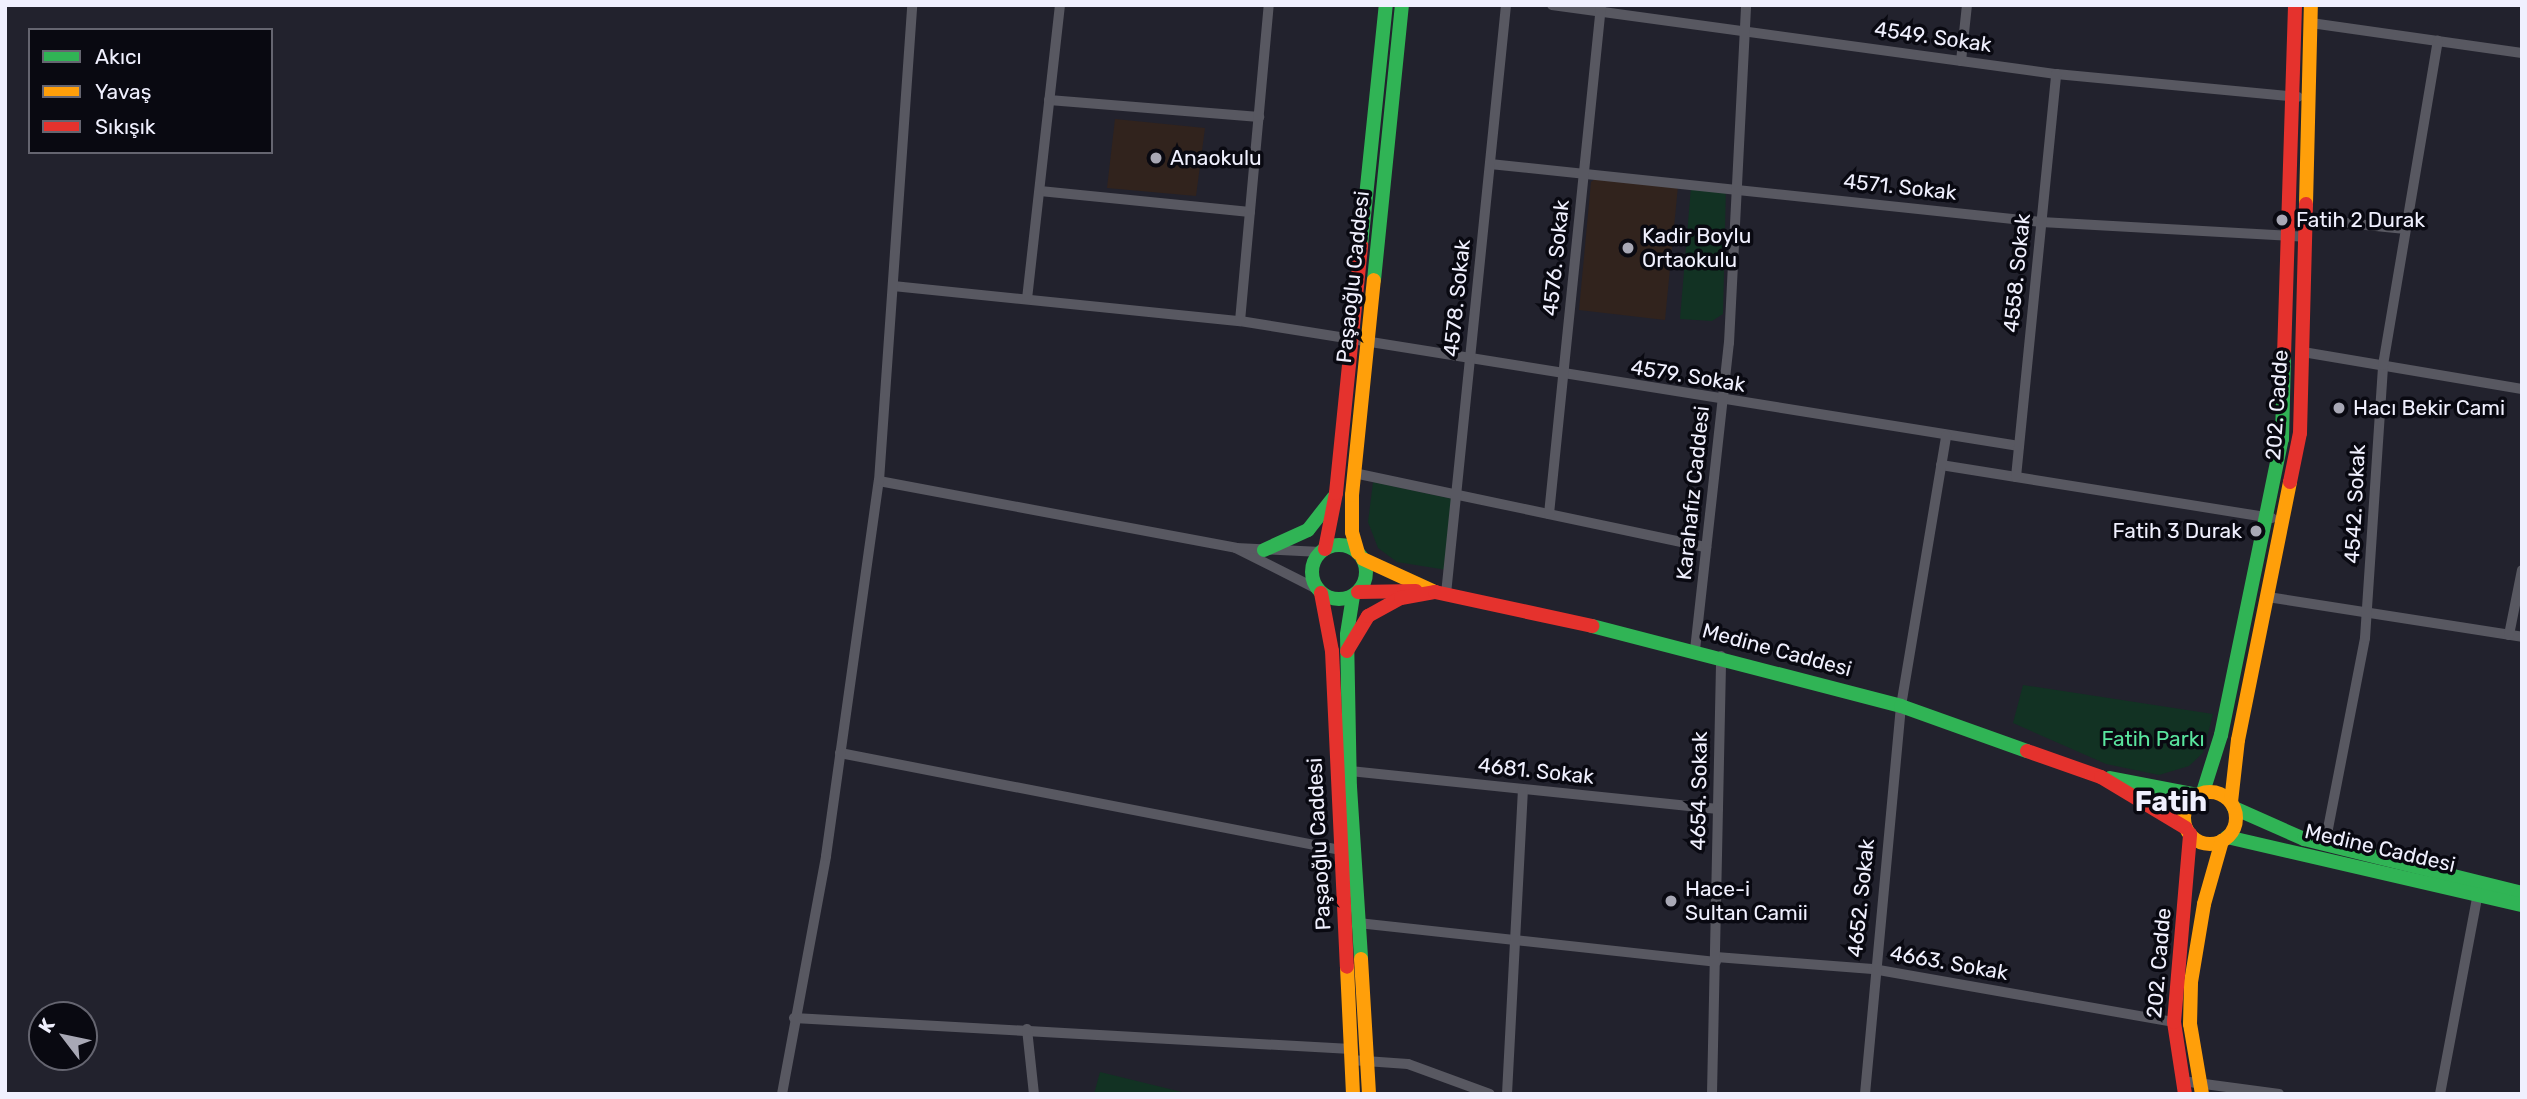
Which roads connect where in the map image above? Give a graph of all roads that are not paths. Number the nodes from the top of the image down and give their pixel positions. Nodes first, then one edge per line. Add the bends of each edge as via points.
1 (912, 5) edge
2 (1060, 5) edge
3 (1269, 5) edge
4 (1386, 5) edge
5 (1402, 5) edge
6 (1506, 5) edge
7 (1552, 5) edge
8 (1746, 5) edge
9 (1966, 5) edge
10 (2295, 5) edge
11 (2311, 5) edge
12 (1600, 8) edge
13 (2311, 23) junction
14 (1744, 30) junction
15 (2438, 41) junction
16 (2522, 53) edge
17 (1961, 61) junction
18 (2056, 74) junction
19 (2292, 97) junction
20 (2309, 97) junction
21 (1049, 100) junction
22 (1259, 117) junction
23 (1490, 164) junction
24 (1584, 174) junction
25 (1737, 188) junction
26 (1040, 191) junction
27 (1250, 212) junction
28 (2306, 219) junction
29 (2041, 222) junction
30 (2406, 229) junction
31 (2288, 237) junction
32 (2306, 237) junction
33 (893, 286) junction
34 (1027, 299) junction
35 (1240, 321) junction
36 (1351, 342) junction
37 (1367, 344) junction
38 (2303, 352) junction
39 (1470, 361) junction
40 (2383, 365) junction
41 (1563, 376) junction
42 (2522, 389) edge
43 (1723, 401) junction
44 (1946, 436) junction
45 (2019, 446) junction
46 (1941, 465) junction
47 (1354, 473) junction
48 (2016, 477) junction
49 (879, 481) junction
50 (1336, 493) junction
51 (1456, 495) junction
52 (1549, 514) junction
53 (2267, 517) junction
54 (2284, 520) junction
55 (1706, 547) junction
56 (1236, 548) junction
57 (1264, 550) junction
58 (1323, 550) junction
59 (1361, 556) junction
60 (2522, 570) edge
61 (1319, 591) junction
62 (1440, 593) junction
63 (1355, 594) junction
64 (2268, 597) junction
65 (2368, 613) junction
66 (2508, 635) junction
67 (2522, 637) edge
68 (1695, 650) junction
69 (1347, 651) junction
70 (1721, 656) junction
71 (1901, 706) junction
72 (840, 753) junction
73 (1350, 771) junction
74 (2101, 777) junction
75 (1523, 789) junction
76 (2200, 793) junction
77 (2232, 805) junction
78 (1718, 808) junction
79 (2188, 831) junction
80 (2224, 839) junction
81 (2325, 844) junction
82 (1340, 850) junction
83 (2478, 893) junction
84 (2522, 893) edge
85 (2522, 905) edge
86 (1359, 923) junction
87 (1513, 940) junction
88 (1716, 960) junction
89 (1873, 970) junction
90 (794, 1018) junction
91 (2174, 1021) junction
92 (1027, 1029) junction
93 (1351, 1054) junction
94 (1367, 1059) junction
95 (2184, 1087) edge
96 (2201, 1088) edge
97 (782, 1094) edge
98 (1034, 1094) edge
99 (1353, 1094) edge
100 (1369, 1094) edge
101 (1490, 1094) edge
102 (1507, 1094) edge
103 (1712, 1094) edge
104 (1865, 1094) edge
105 (2279, 1094) edge
106 (2440, 1094) edge

1 - 33 street
2 - 21 street
3 - 22 street
4 - 36 street, Paşaoğlu Caddesi
5 - 37 street, Paşaoğlu Caddesi
6 - 23 street, 4578. Sokak
7 - 12 street, 4549. Sokak
8 - 14 street, Karahafız Caddesi
9 - 17 street
10 - 19 street, 202. Cadde
11 - 13 street, 202. Cadde
12 - 14 street, 4549. Sokak
12 - 24 street, 4576. Sokak
13 - 15 street
13 - 20 street, 202. Cadde
14 - 17 street, 4549. Sokak
14 - 25 street, Karahafız Caddesi
15 - 16 street
15 - 30 street, 4542. Sokak
17 - 18 street, 4549. Sokak
18 - 19 street, 4549. Sokak
18 - 29 street, 4558. Sokak
19 - 20 street, 4549. Sokak
19 - 31 street, 202. Cadde
20 - 28 street, 202. Cadde
21 - 22 street
21 - 26 street
22 - 27 street
23 - 24 street, 4571. Sokak
23 - 39 street, 4578. Sokak
24 - 25 street, 4571. Sokak
24 - 41 street, 4576. Sokak
25 - 29 street, 4571. Sokak
25 - 43 street, Karahafız Caddesi
26 - 27 street
26 - 34 street
27 - 35 street
28 - 30 street
28 - 32 street, 202. Cadde
29 - 31 street, 4571. Sokak
29 - 45 street, 4558. Sokak
30 - 40 street, 4542. Sokak
31 - 32 street, 4571. Sokak
31 - 53 street, 202. Cadde via 2283,425
32 - 38 street, 202. Cadde
33 - 34 street, 4579. Sokak
33 - 49 street
34 - 35 street, 4579. Sokak
35 - 36 street, 4579. Sokak
36 - 37 street, 4579. Sokak
36 - 50 street, Paşaoğlu Caddesi
37 - 39 street, 4579. Sokak
37 - 47 street, Paşaoğlu Caddesi
38 - 40 street
38 - 54 street, 202. Cadde via 2300,433
39 - 41 street, 4579. Sokak
39 - 51 street, 4578. Sokak
40 - 42 street
40 - 65 street, 4542. Sokak
41 - 43 street, 4579. Sokak
41 - 52 street, 4576. Sokak
43 - 44 street, 4579. Sokak
43 - 55 street, Karahafız Caddesi
44 - 45 street, 4579. Sokak
44 - 46 street, 4652. Sokak
45 - 48 street, 4558. Sokak
46 - 48 street
46 - 71 street, 4652. Sokak
47 - 51 street
47 - 59 street, Paşaoğlu Caddesi via 1351,518
48 - 53 street
49 - 56 street
49 - 72 street
50 - 57 street via 1308,530
50 - 58 street, Paşaoğlu Caddesi
51 - 52 street
51 - 62 street, 4578. Sokak
52 - 55 street
53 - 54 street
53 - 76 street, 202. Cadde via 2221,735
54 - 64 street, 202. Cadde
55 - 68 street, Karahafız Caddesi
56 - 57 street
56 - 61 street
57 - 58 street
58 - 59 street via 1339,545
58 - 61 street via 1311,574
59 - 62 street, Medine Caddesi
59 - 63 street via 1367,573
60 - 66 street
61 - 63 street via 1335,600
61 - 82 street, Paşaoğlu Caddesi via 1332,651
62 - 63 street, Medine Caddesi
62 - 68 street, Medine Caddesi
62 - 69 street via 1401,598 1368,616
63 - 69 street, Paşaoğlu Caddesi
64 - 65 street
64 - 77 street, 202. Cadde
65 - 66 street
65 - 81 street, 4542. Sokak
66 - 67 street
68 - 70 street, Medine Caddesi
69 - 73 street, Paşaoğlu Caddesi
70 - 71 street, Medine Caddesi
70 - 78 street, 4654. Sokak
71 - 74 street, Medine Caddesi
71 - 89 street, 4652. Sokak
72 - 82 street
72 - 90 street
73 - 75 street, 4681. Sokak
73 - 86 street, Paşaoğlu Caddesi
74 - 76 street, Medine Caddesi
74 - 79 street, Medine Caddesi
75 - 78 street, 4681. Sokak
75 - 87 street
76 - 77 street via 2215,792
76 - 79 street via 2186,808
77 - 80 street via 2234,827
77 - 81 street, Medine Caddesi via 2292,835
78 - 88 street, 4654. Sokak
79 - 80 street via 2203,843
79 - 91 street, 202. Cadde
80 - 83 street, Medine Caddesi
80 - 96 street, 202. Cadde via 2204,904 2191,982 2190,1024
81 - 84 street, Medine Caddesi
82 - 93 street, Paşaoğlu Caddesi
83 - 85 street, Medine Caddesi
83 - 106 street
86 - 87 street, 4663. Sokak
86 - 94 street, Paşaoğlu Caddesi
87 - 88 street, 4663. Sokak
87 - 102 street
88 - 89 street, 4663. Sokak
88 - 103 street, 4654. Sokak
89 - 91 street, 4663. Sokak
89 - 104 street, 4652. Sokak
90 - 92 street
90 - 97 street
91 - 95 street, 202. Cadde
92 - 93 street
92 - 98 street
93 - 94 street
93 - 99 street, Paşaoğlu Caddesi
94 - 100 street, Paşaoğlu Caddesi
94 - 101 street via 1408,1064
95 - 96 street
96 - 105 street

